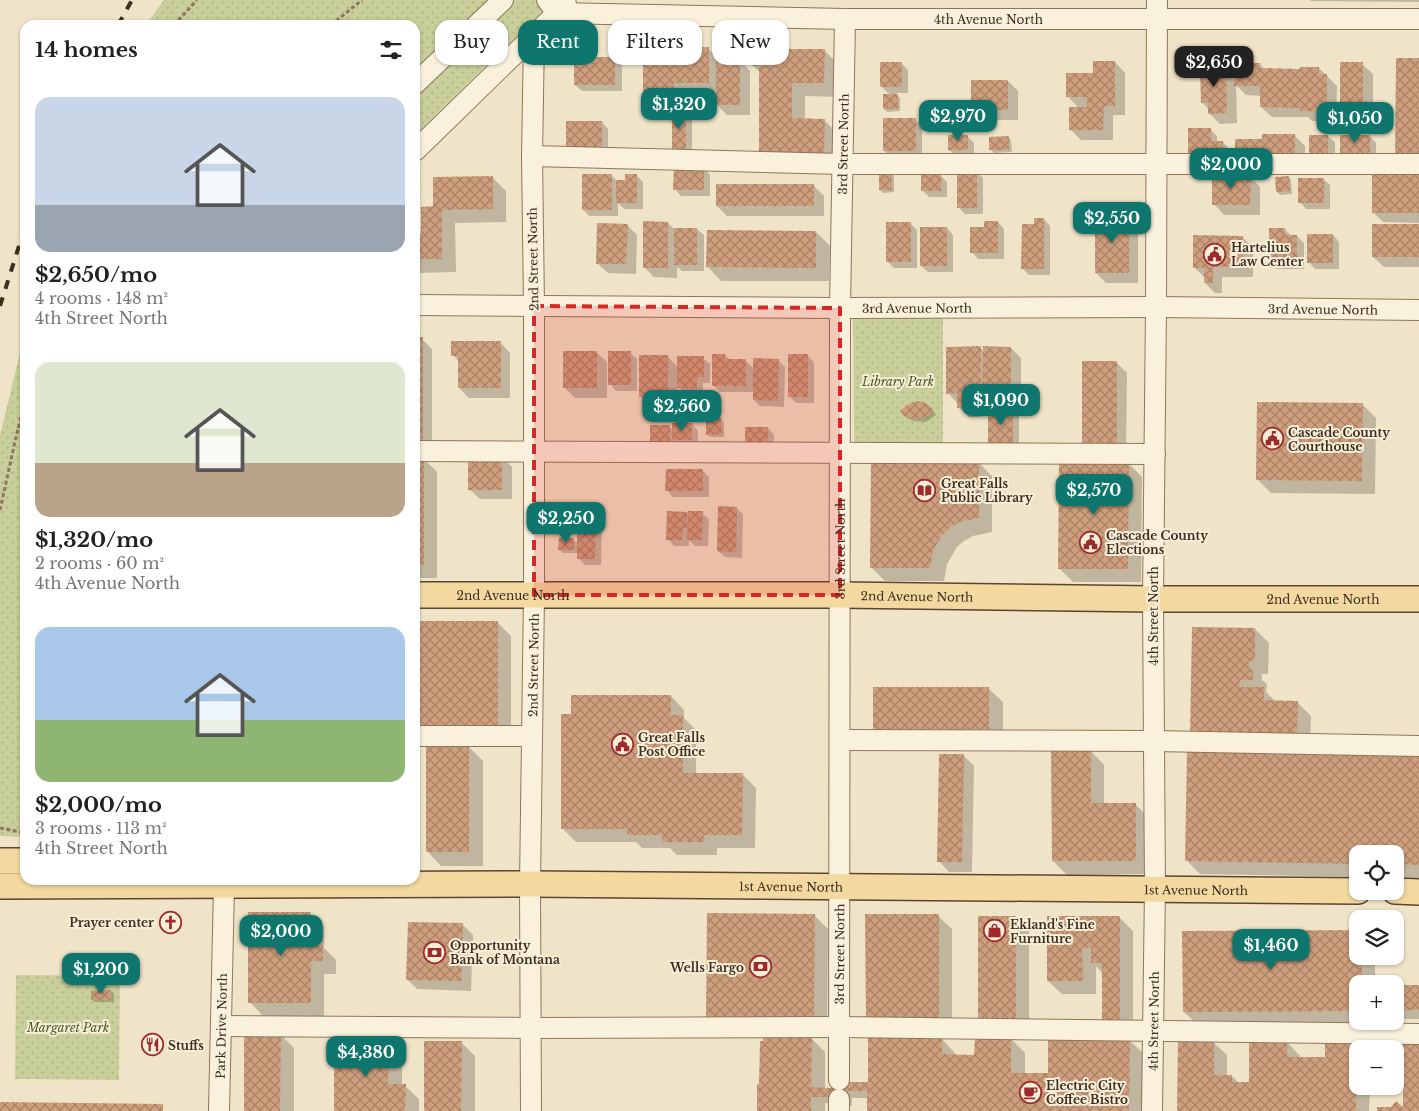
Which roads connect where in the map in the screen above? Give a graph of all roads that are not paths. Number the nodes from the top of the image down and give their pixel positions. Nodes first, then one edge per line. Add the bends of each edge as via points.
1 (503, 0) edge
2 (558, 4) edge
3 (1157, 10) edge
4 (845, 19) junction
5 (1419, 19) edge
6 (546, 20) edge
7 (518, 52) edge
8 (534, 65) edge
9 (420, 79) edge
10 (420, 146) edge
11 (532, 156) junction
12 (843, 164) junction
13 (1157, 164) junction
14 (1419, 164) edge
15 (420, 304) edge
16 (534, 306) junction
17 (1156, 307) junction
18 (840, 308) junction
19 (1419, 310) edge
20 (420, 451) edge
21 (534, 452) junction
22 (840, 453) junction
23 (1155, 454) junction
24 (420, 595) edge
25 (534, 595) junction
26 (840, 595) junction
27 (1153, 599) junction
28 (1419, 599) edge
29 (420, 736) edge
30 (532, 736) junction
31 (840, 740) junction
32 (1154, 741) junction
33 (1419, 746) edge
34 (0, 861) edge
35 (20, 861) edge
36 (420, 883) edge
37 (530, 884) junction
38 (55, 885) edge
39 (221, 885) edge
40 (0, 886) edge
41 (840, 886) junction
42 (1155, 889) junction
43 (1349, 891) edge
44 (1404, 891) edge
45 (1419, 892) edge
46 (221, 1026) junction
47 (840, 1027) junction
48 (531, 1028) junction
49 (1153, 1030) junction
50 (1419, 1034) edge
51 (839, 1097) edge
52 (219, 1111) edge
53 (531, 1111) edge
54 (1152, 1111) edge

1 - 9 street
2 - 4 street, 4th Avenue North
2 - 6 street
3 - 4 street, 4th Avenue North
3 - 5 street, 4th Avenue North
3 - 13 street, 4th Street North
4 - 12 street, 3rd Street North
7 - 10 street
8 - 11 street, 2nd Street North
11 - 12 street
11 - 16 street, 2nd Street North
12 - 13 street
12 - 18 street, 3rd Street North
13 - 14 street
13 - 17 street, 4th Street North
15 - 16 street, 3rd Avenue North
16 - 18 street, 3rd Avenue North
16 - 21 street, 2nd Street North
17 - 18 street, 3rd Avenue North
17 - 19 street, 3rd Avenue North
17 - 23 street, 4th Street North
18 - 22 street, 3rd Street North
20 - 21 street
21 - 22 street
21 - 25 street, 2nd Street North
22 - 23 street
22 - 26 street, 3rd Street North
23 - 27 street, 4th Street North
24 - 25 main road, 2nd Avenue North
25 - 26 main road, 2nd Avenue North
25 - 30 street, 2nd Street North
26 - 27 main road, 2nd Avenue North
26 - 31 street, 3rd Street North
27 - 28 main road, 2nd Avenue North
27 - 32 street, 4th Street North
29 - 30 street
30 - 37 street, 2nd Street North
31 - 32 street
31 - 41 street, 3rd Street North
32 - 33 street
32 - 42 street, 4th Street North
34 - 35 main road
36 - 37 main road, 1st Avenue North
37 - 41 main road, 1st Avenue North
37 - 48 street, 2nd Street North
38 - 40 main road, 1st Avenue North
39 - 46 street, Park Drive North
41 - 42 main road, 1st Avenue North
41 - 47 street, 3rd Street North
42 - 43 main road, 1st Avenue North
42 - 49 street, 4th Street North
44 - 45 main road
46 - 48 street
46 - 52 street, Park Drive North
47 - 48 street
47 - 49 street
47 - 51 street, 3rd Street North
48 - 53 street, 2nd Street North
49 - 50 street
49 - 54 street, 4th Street North

